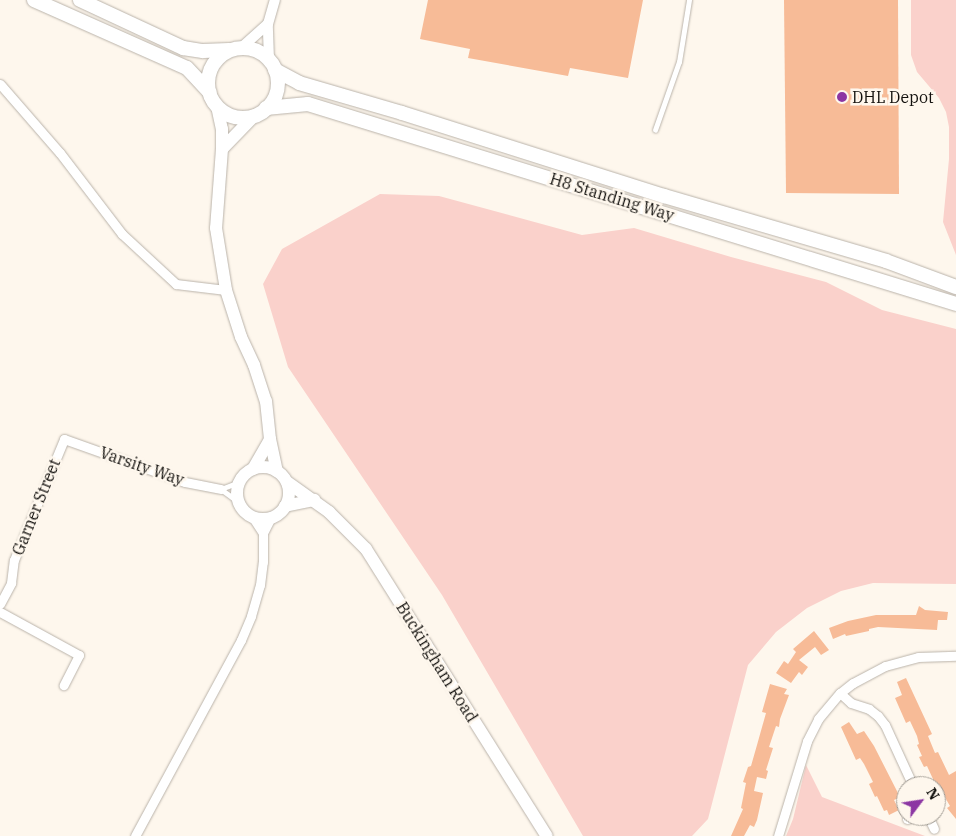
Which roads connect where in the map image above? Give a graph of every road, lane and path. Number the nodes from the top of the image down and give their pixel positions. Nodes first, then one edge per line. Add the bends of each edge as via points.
1 (34, 0) edge
2 (80, 0) edge
3 (689, 0) edge
4 (274, 4) edge
5 (268, 24) junction
6 (235, 49) junction
7 (272, 65) junction
8 (0, 84) edge
9 (209, 92) junction
10 (217, 106) junction
11 (261, 112) junction
12 (655, 130) dead end
13 (222, 149) junction
14 (956, 286) edge
15 (226, 290) junction
16 (956, 304) edge
17 (64, 439) joint
18 (270, 439) junction
19 (253, 469) junction
20 (277, 471) junction
21 (240, 482) junction
22 (287, 482) junction
23 (221, 489) junction
24 (314, 500) junction
25 (240, 503) junction
26 (286, 506) junction
27 (252, 516) junction
28 (271, 518) junction
29 (263, 533) junction
30 (0, 604) edge
31 (0, 612) edge
32 (956, 656) edge
33 (64, 685) dead end
34 (840, 694) junction
35 (908, 776) edge
36 (933, 826) edge
37 (934, 829) dead end
38 (134, 836) edge
39 (547, 836) edge
40 (778, 836) edge

1 - 9 highway via 187,68
2 - 6 highway via 183,48 203,51
3 - 12 lane via 679,62
4 - 5 street
5 - 6 street
5 - 7 street
6 - 7 highway via 251,49
6 - 9 highway via 214,63 208,82
7 - 11 highway via 277,91
7 - 14 highway, H8 Standing Way via 299,83 886,261
8 - 15 street via 60,153 122,234 176,284
9 - 10 highway
10 - 11 highway via 235,117
10 - 13 main road
11 - 13 main road
11 - 16 highway, H8 Standing Way via 308,104
13 - 15 main road via 216,228
15 - 18 main road via 240,337 264,395
17 - 23 street, Varsity Way via 186,482
17 - 30 street, Garner Street via 23,536 14,560 11,583
18 - 19 main road
18 - 20 main road
19 - 20 main road via 262,466
19 - 21 main road
20 - 22 main road
21 - 23 lane
21 - 25 main road via 237,491
22 - 24 main road, Buckingham Road
22 - 26 main road
23 - 25 lane
24 - 26 main road
24 - 39 main road, Buckingham Road via 366,549
25 - 27 main road
26 - 28 main road
27 - 28 main road
27 - 29 street
28 - 29 street
29 - 38 street via 260,585 241,640
31 - 33 street via 79,655
32 - 34 street via 918,657 893,663 869,674
34 - 35 street via 878,716
34 - 40 street via 818,718 806,741
36 - 37 street

